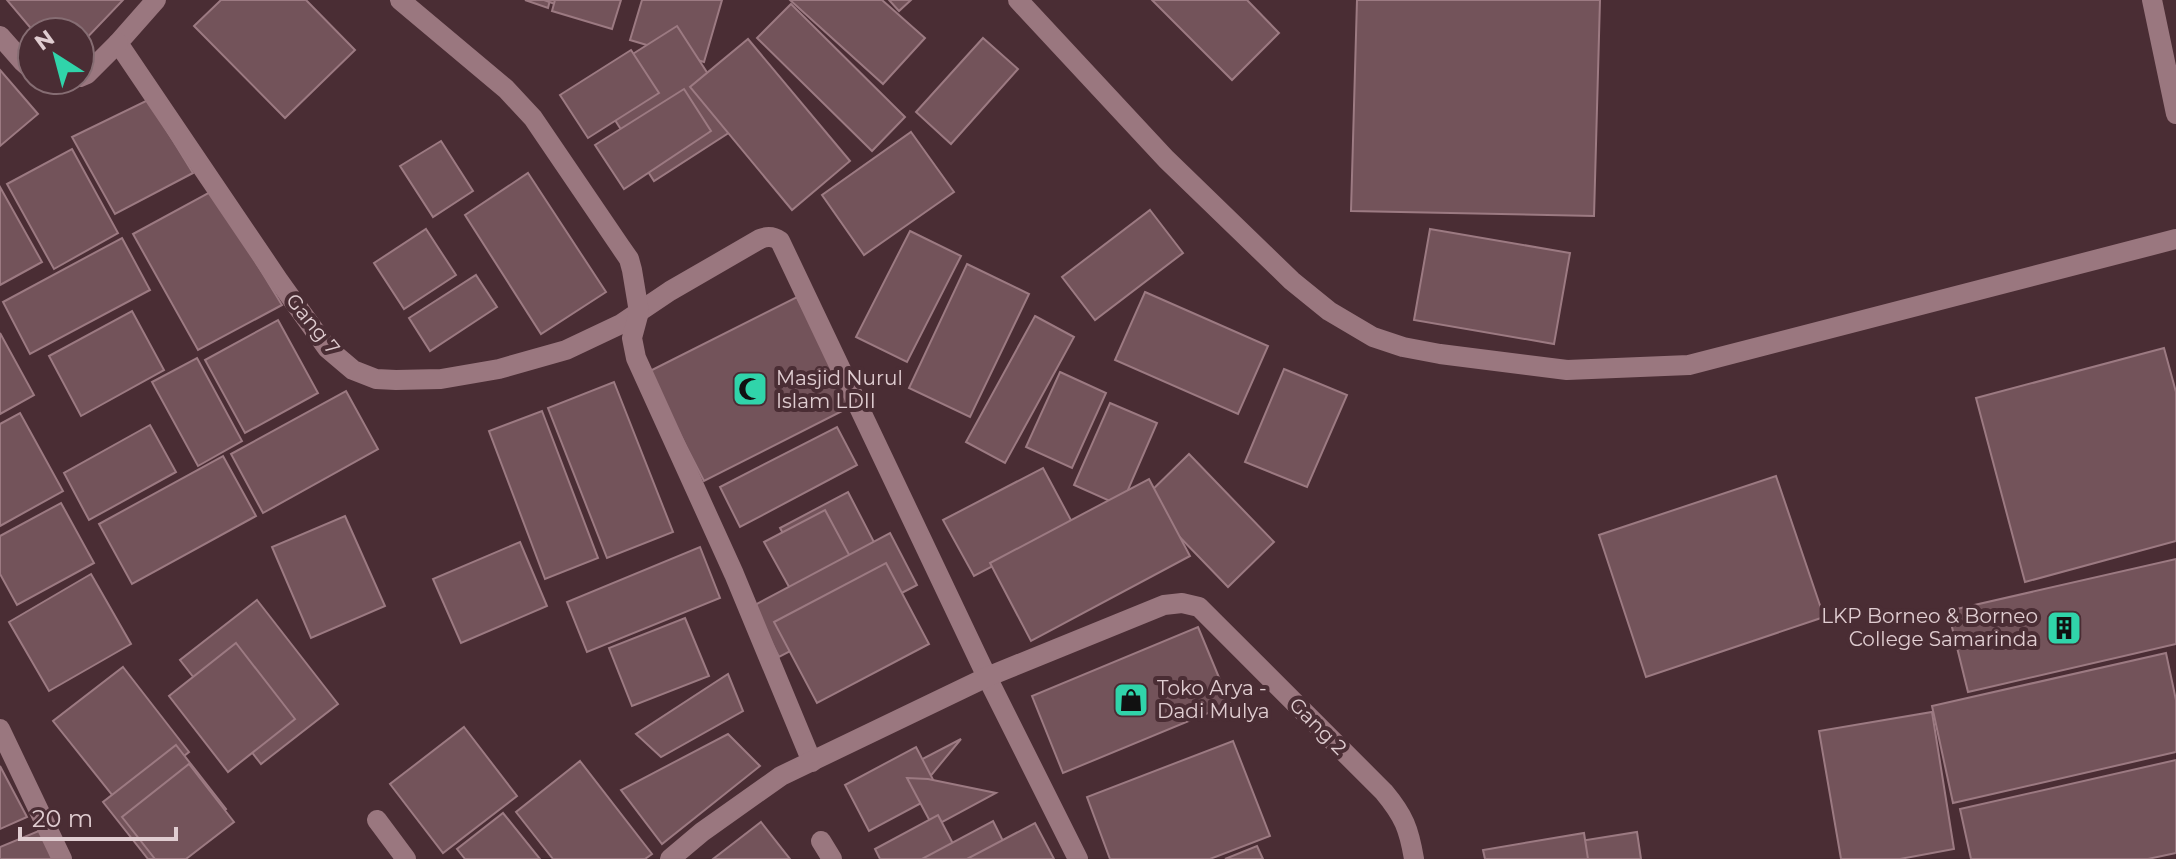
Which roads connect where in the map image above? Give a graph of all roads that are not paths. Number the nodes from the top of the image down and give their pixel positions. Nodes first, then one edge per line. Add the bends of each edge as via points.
1 (156, 0) edge
2 (400, 0) edge
3 (1018, 0) edge
4 (2152, 0) edge
5 (0, 36) edge
6 (118, 43) junction
7 (16, 53) edge
8 (96, 65) edge
9 (2176, 114) edge
10 (2176, 239) edge
11 (639, 312) junction
12 (987, 677) junction
13 (0, 729) edge
14 (812, 762) junction
15 (377, 820) dead end
16 (62, 859) edge
17 (406, 859) edge
18 (670, 859) edge
19 (1078, 859) edge
20 (1414, 859) edge

1 - 6 street
2 - 11 street via 533,118 629,259
3 - 10 street via 1166,159 1292,281 1340,318 1403,347 1567,370 1689,365
4 - 9 street
5 - 7 street
6 - 8 street
6 - 11 street, Gang 7 via 327,348 353,370 396,380 499,369 566,350
11 - 12 street, Gang 7 via 760,239 780,241
11 - 14 street via 632,338 636,358
12 - 14 street
12 - 19 street, Gang 7
12 - 20 street, Gang 2 via 1164,605 1199,607 1384,792 1409,830
13 - 16 street
14 - 18 street via 781,776
15 - 17 street

